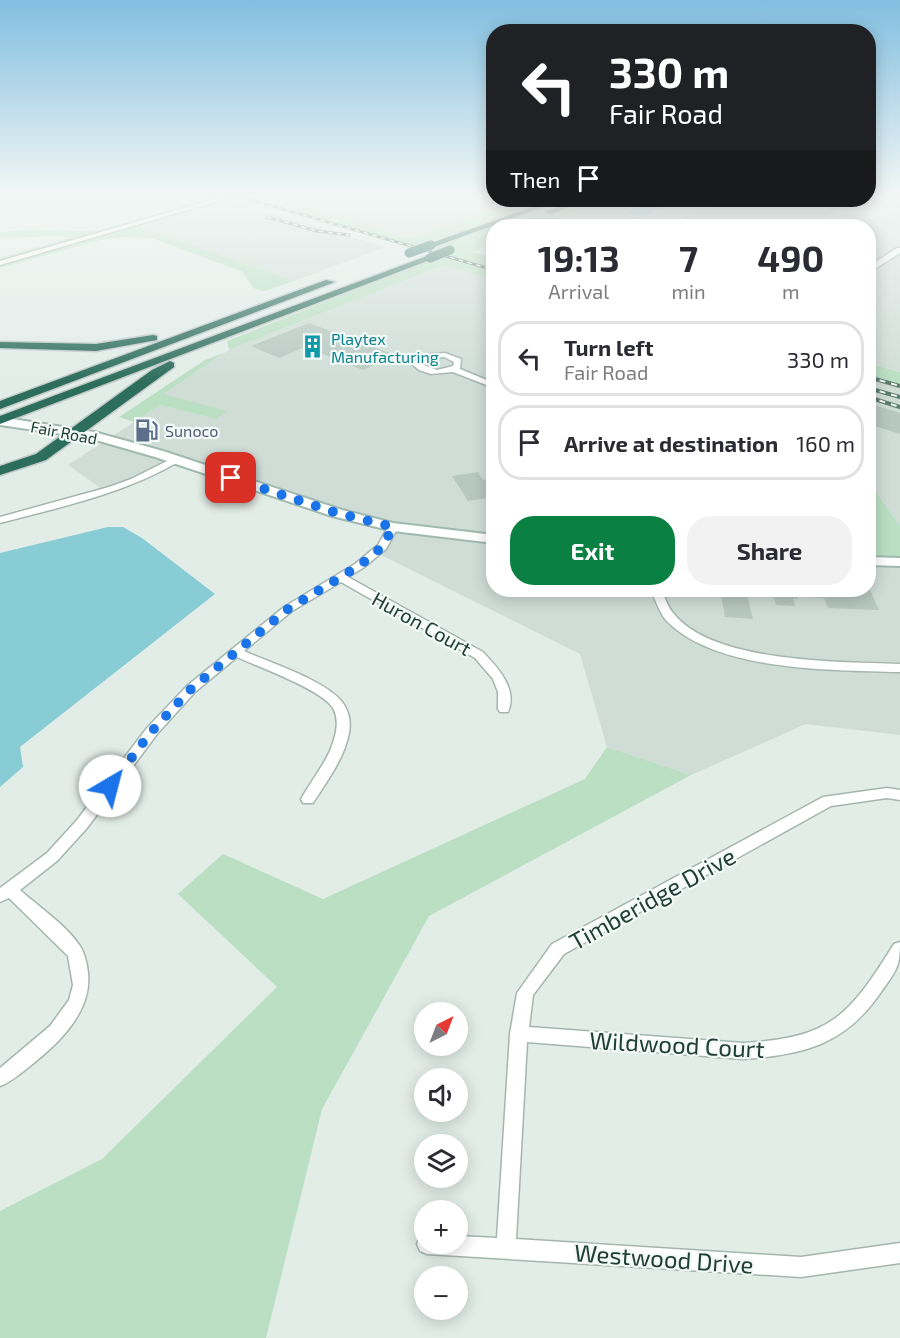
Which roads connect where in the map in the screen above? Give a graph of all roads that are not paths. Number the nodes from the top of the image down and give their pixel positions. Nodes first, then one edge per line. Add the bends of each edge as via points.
1 (19, 257) edge
2 (431, 257) edge
3 (889, 257) edge
4 (0, 263) edge
5 (876, 266) edge
6 (338, 279) dead end
7 (318, 287) junction
8 (318, 300) junction
9 (0, 345) edge
10 (453, 369) junction
11 (486, 383) edge
12 (0, 405) edge
13 (6, 424) edge
14 (71, 434) junction
15 (176, 460) junction
16 (0, 471) edge
17 (0, 520) edge
18 (393, 527) junction
19 (486, 538) edge
20 (876, 561) edge
21 (900, 562) edge
22 (340, 577) junction
23 (658, 597) edge
24 (235, 652) junction
25 (900, 668) edge
26 (504, 709) dead end
27 (900, 795) edge
28 (308, 799) dead end
29 (5, 893) edge
30 (900, 949) edge
31 (519, 1034) junction
32 (0, 1078) edge
33 (468, 1246) edge
34 (506, 1248) junction
35 (900, 1253) edge

1 - 4 street
2 - 8 highway, bridge
3 - 5 street
6 - 7 highway
7 - 9 highway via 131,344 87,349
7 - 12 highway
8 - 13 highway
8 - 14 highway via 172,364
10 - 10 street via 458,361 445,355 428,356 417,362 420,368 432,372
10 - 11 street
13 - 14 main road, Fair Road
14 - 15 main road, Fair Road
14 - 16 highway via 41,457
15 - 17 street via 130,484
15 - 18 main road, Fair Road via 337,513
18 - 19 main road, Fair Road
18 - 22 street via 382,547
20 - 21 main road
22 - 24 street via 288,609
22 - 26 street, Huron Court via 479,655 506,691
23 - 25 street via 668,617 679,626 712,645 753,658
24 - 28 street via 337,702 343,715 342,733 332,762
24 - 29 street via 191,689 152,731 52,857
27 - 31 street, Timberidge Drive via 887,793 828,801 558,949 525,993
29 - 32 street via 75,952 81,975 71,1014 54,1036
30 - 31 street, Wildwood Court via 850,1018 825,1033 774,1050
31 - 34 street, Timberidge Drive
33 - 34 street, Westwood Drive
34 - 35 street, Westwood Drive via 801,1267

